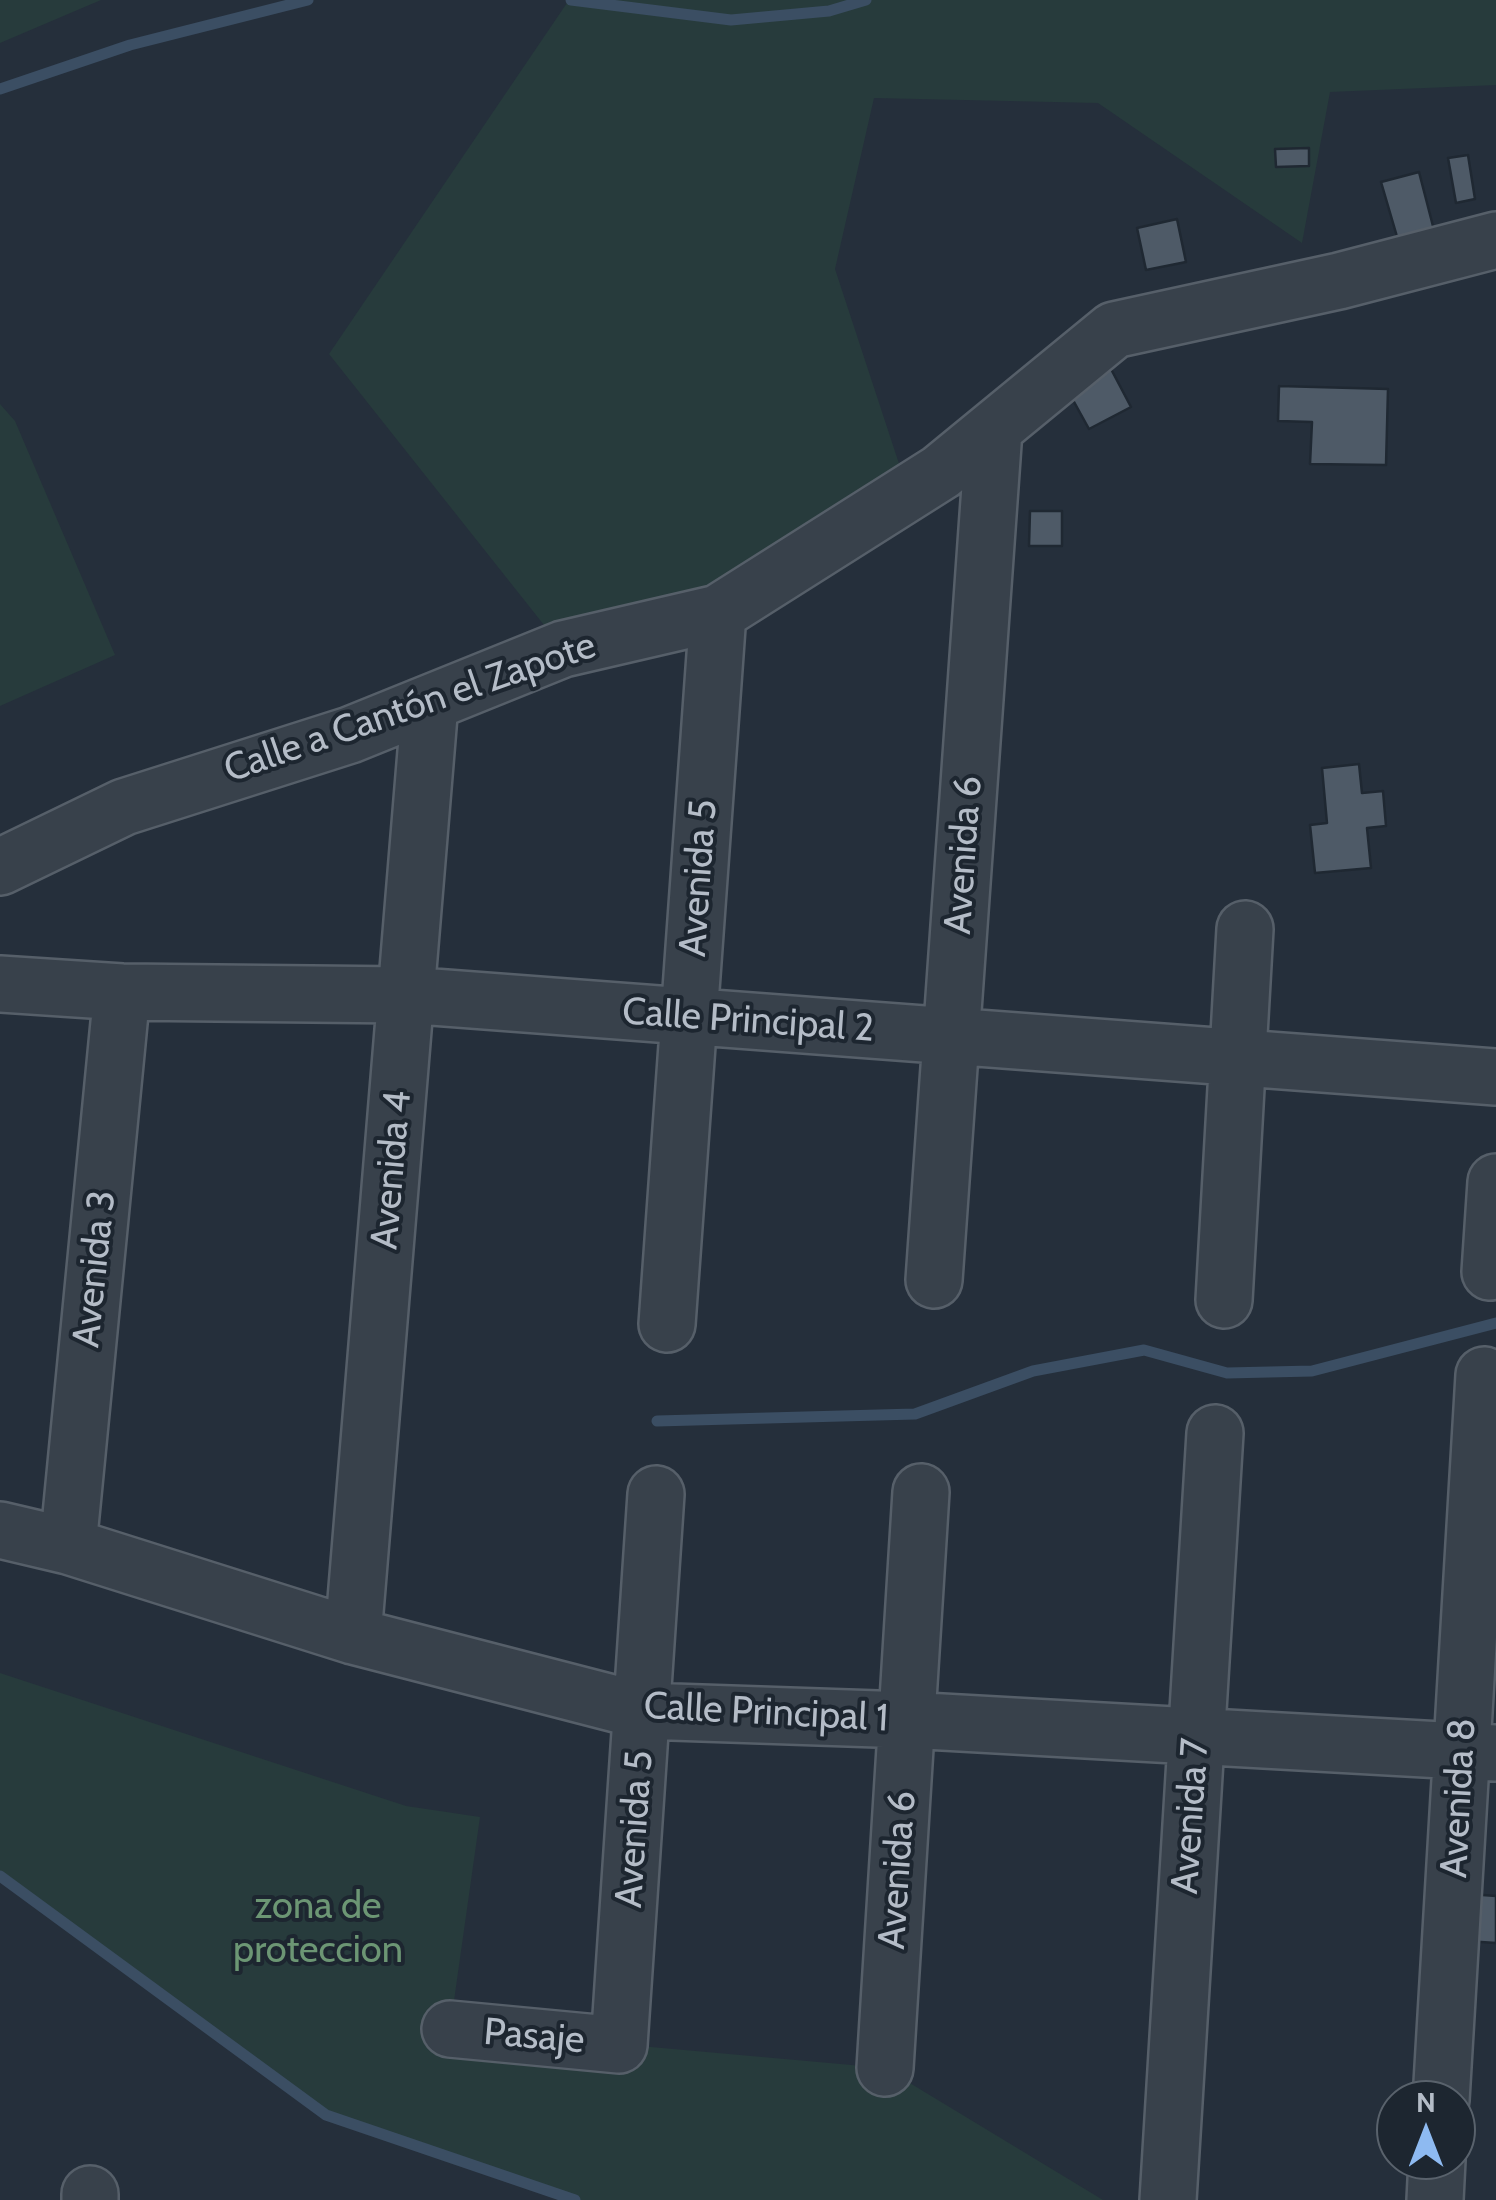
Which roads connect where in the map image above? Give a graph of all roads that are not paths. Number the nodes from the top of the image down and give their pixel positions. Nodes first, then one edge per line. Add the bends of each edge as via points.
1 (1496, 240) edge
2 (994, 430) junction
3 (718, 613) junction
4 (430, 703) junction
5 (0, 866) edge
6 (1245, 929) dead end
7 (0, 984) edge
8 (122, 992) junction
9 (406, 995) junction
10 (689, 1017) junction
11 (951, 1036) junction
12 (1238, 1058) junction
13 (1496, 1077) edge
14 (1496, 1182) edge
15 (1490, 1272) dead end
16 (934, 1280) dead end
17 (1224, 1300) dead end
18 (667, 1324) dead end
19 (1484, 1375) dead end
20 (1215, 1432) dead end
21 (922, 1492) dead end
22 (656, 1494) dead end
23 (0, 1530) edge
24 (68, 1546) junction
25 (353, 1636) junction
26 (643, 1711) junction
27 (907, 1720) junction
28 (1196, 1736) junction
29 (1479, 1752) edge
30 (450, 2029) dead end
31 (619, 2045) joint
32 (885, 2068) dead end
33 (1443, 2080) edge
34 (1168, 2200) edge

1 - 2 street, Calle a Cantón el Zapote via 1114,330
2 - 3 street, Calle a Cantón el Zapote via 941,472
2 - 11 street, Avenida 6
3 - 4 street, Calle a Cantón el Zapote via 563,648
3 - 10 street, Avenida 5
4 - 5 street, Calle a Cantón el Zapote via 350,736 124,808
4 - 9 street, Avenida 4
6 - 12 street
7 - 8 street, Calle Principal 2
8 - 9 street, Calle Principal 2
8 - 24 street, Avenida 3
9 - 10 street, Calle Principal 2
9 - 25 street, Avenida 4
10 - 11 street, Calle Principal 2
10 - 18 street, Avenida 5
11 - 12 street, Calle Principal 2
11 - 16 street, Avenida 6
12 - 13 street, Calle Principal 2
12 - 17 street
14 - 15 street
19 - 29 street, Avenida 8
20 - 28 street, Avenida 7
21 - 27 street, Avenida 6
22 - 26 street, Avenida 5
23 - 24 street, Calle Principal 1
24 - 25 street, Calle Principal 1
25 - 26 street, Calle Principal 1
26 - 27 street, Calle Principal 1
26 - 31 street, Avenida 5
27 - 28 street, Calle Principal 1
27 - 32 street, Avenida 6
28 - 29 street, Calle Principal 1
28 - 34 street, Avenida 7
29 - 33 street, Avenida 8
30 - 31 street, Pasaje

